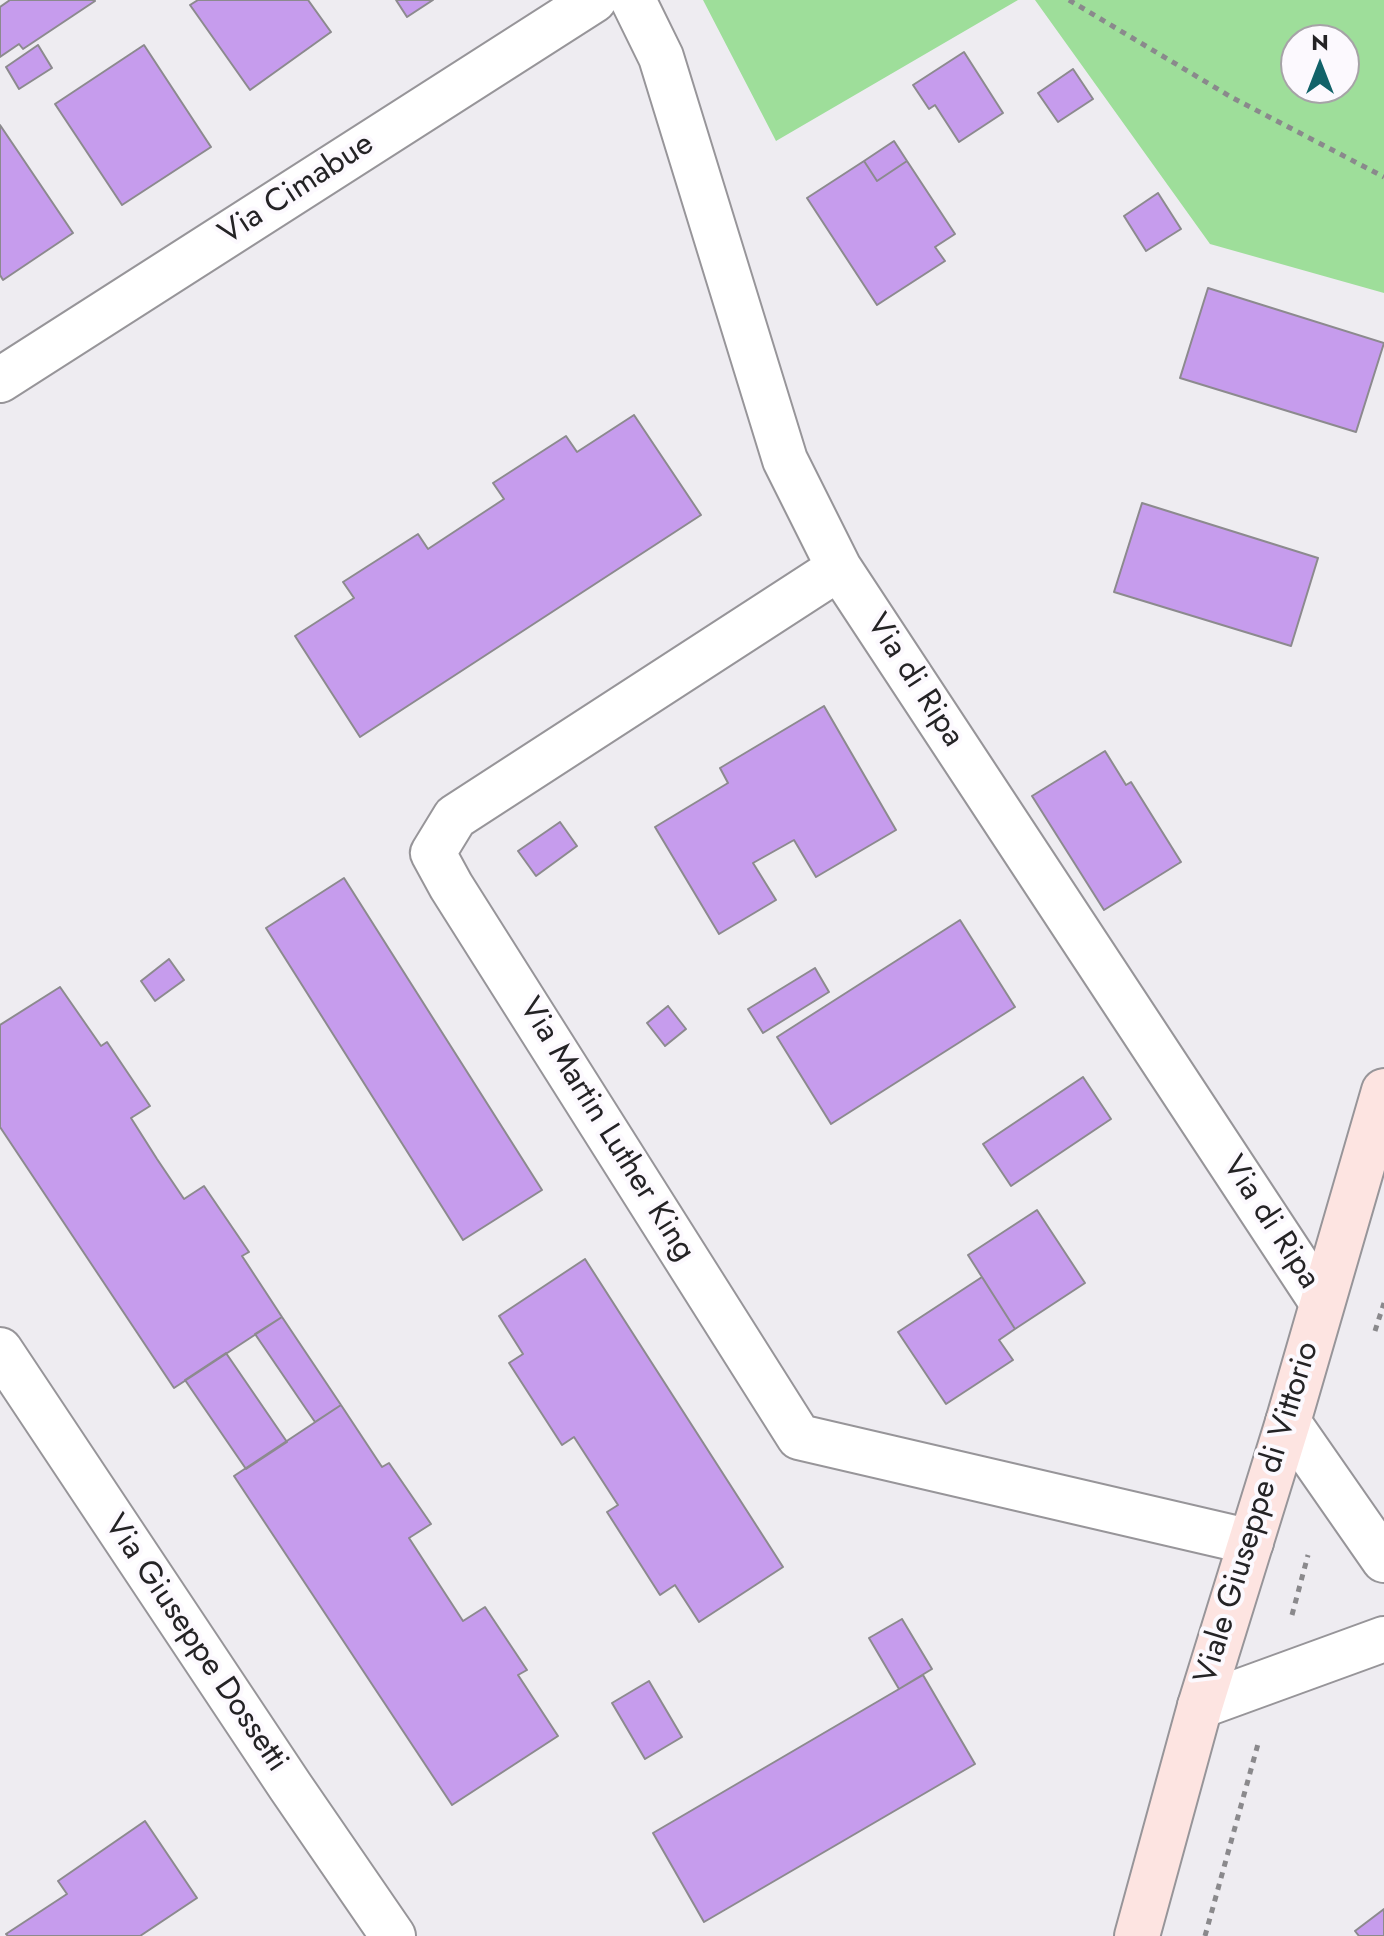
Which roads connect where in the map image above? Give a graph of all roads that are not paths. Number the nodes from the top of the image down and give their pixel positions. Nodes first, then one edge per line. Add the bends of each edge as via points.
1 (594, 0) edge
2 (633, 0) edge
3 (0, 380) edge
4 (839, 568) junction
5 (1384, 1091) edge
6 (1321, 1301) junction
7 (0, 1350) edge
8 (1288, 1422) junction
9 (1251, 1542) junction
10 (1384, 1560) edge
11 (1384, 1639) edge
12 (1200, 1706) junction
13 (392, 1936) edge
14 (1137, 1936) edge

1 - 3 street, Via Cimabue
2 - 4 street, Via di Ripa via 661,57 785,460
4 - 6 street, Via di Ripa
4 - 9 street, Via Martin Luther King via 455,817 433,853 799,1437
5 - 6 main road, Viale Giuseppe di Vittorio
6 - 8 main road, Viale Giuseppe di Vittorio
7 - 13 street, Via Giuseppe Dossetti
8 - 9 main road, Viale Giuseppe di Vittorio
8 - 10 street
9 - 12 main road, Viale Giuseppe di Vittorio
11 - 12 street
12 - 14 main road, Viale Giuseppe di Vittorio

